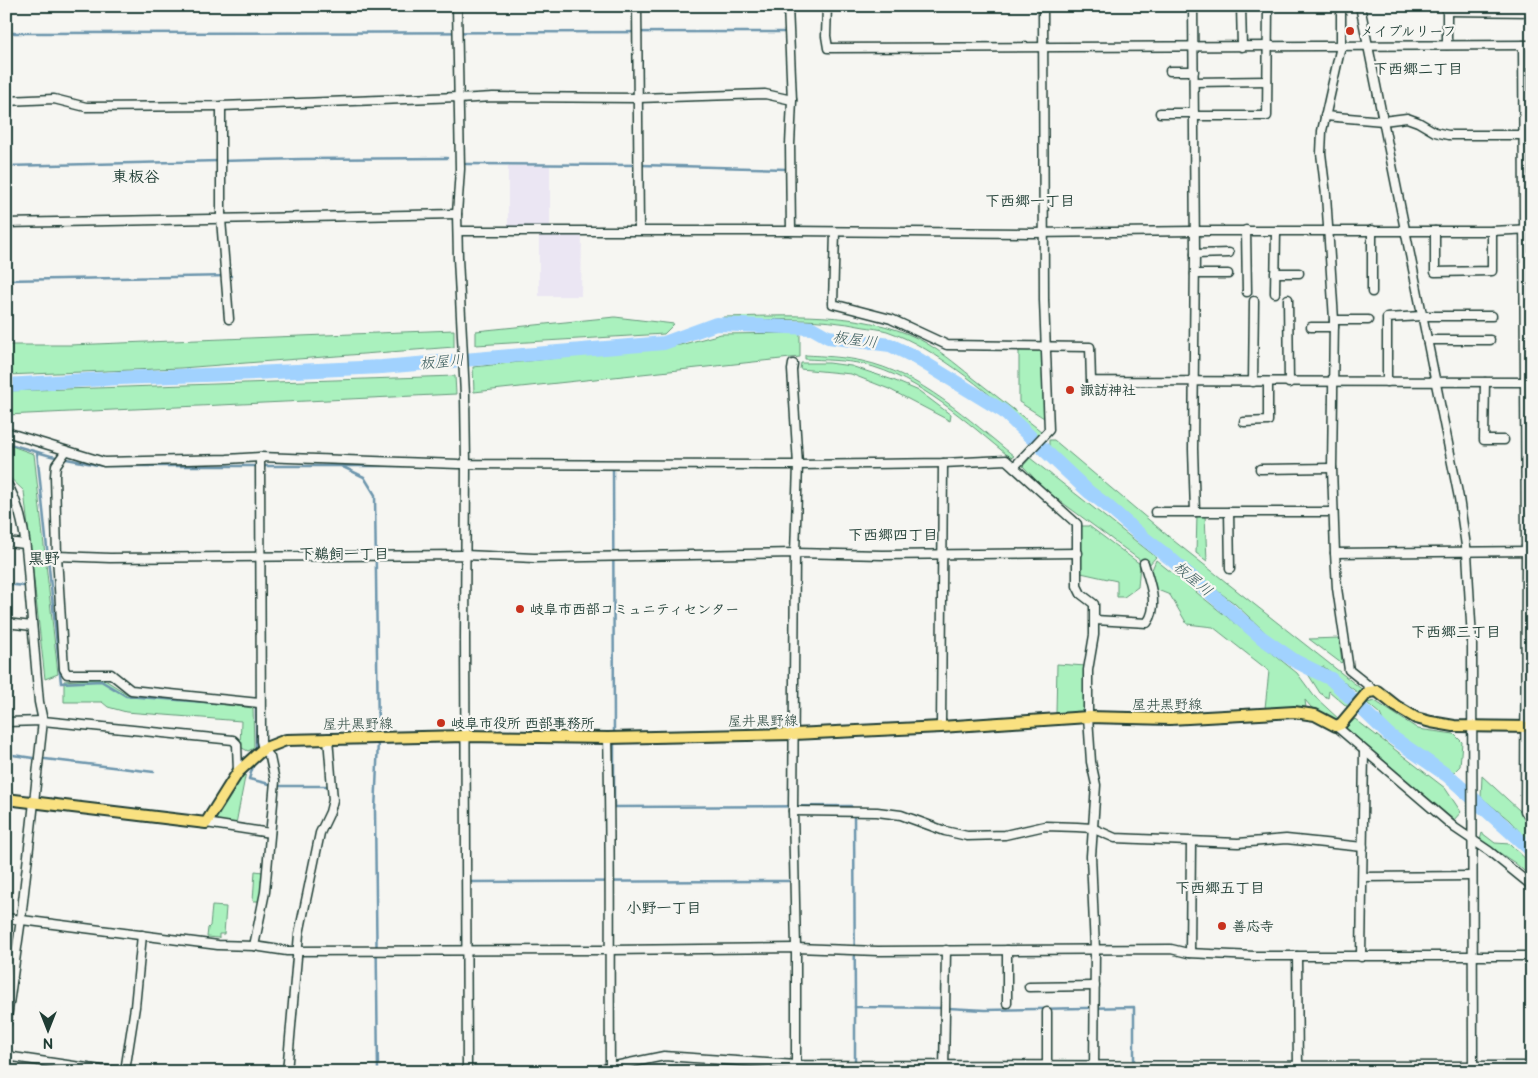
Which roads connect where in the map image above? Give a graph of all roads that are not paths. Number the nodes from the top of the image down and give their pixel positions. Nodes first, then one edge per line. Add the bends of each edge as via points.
1 (457, 6) edge
2 (637, 6) edge
3 (788, 6) edge
4 (827, 6) edge
5 (1043, 6) edge
6 (1193, 6) edge
7 (1241, 6) edge
8 (1268, 6) edge
9 (1341, 6) edge
10 (1360, 6) edge
11 (1447, 9) edge
12 (1532, 12) edge
13 (1368, 45) junction
14 (1447, 45) junction
15 (1523, 45) junction
16 (1532, 45) edge
17 (1043, 46) junction
18 (1242, 46) junction
19 (1341, 46) junction
20 (1193, 47) junction
21 (1267, 47) junction
22 (1170, 71) dead end
23 (1194, 71) junction
24 (1267, 81) junction
25 (1194, 82) junction
26 (458, 98) junction
27 (638, 98) junction
28 (792, 100) junction
29 (6, 101) edge
30 (221, 106) junction
31 (1160, 113) dead end
32 (1194, 114) junction
33 (1325, 116) junction
34 (1383, 121) junction
35 (1524, 135) junction
36 (457, 214) junction
37 (221, 219) junction
38 (6, 224) edge
39 (1528, 229) edge
40 (639, 230) junction
41 (1246, 230) junction
42 (1372, 230) junction
43 (458, 231) junction
44 (791, 231) junction
45 (1195, 231) junction
46 (1276, 231) junction
47 (1405, 231) junction
48 (1435, 231) junction
49 (1492, 231) junction
50 (835, 232) junction
51 (1043, 232) junction
52 (1328, 232) junction
53 (1195, 254) junction
54 (1229, 254) dead end
55 (1276, 273) junction
56 (1299, 273) dead end
57 (1195, 274) junction
58 (1228, 274) dead end
59 (1248, 292) dead end
60 (1372, 292) dead end
61 (1275, 293) dead end
62 (1528, 296) edge
63 (1288, 299) dead end
64 (1254, 301) dead end
65 (1422, 316) junction
66 (1492, 316) dead end
67 (229, 319) dead end
68 (1368, 320) dead end
69 (1334, 323) junction
70 (1311, 327) dead end
71 (1427, 340) junction
72 (1490, 340) dead end
73 (1046, 345) junction
74 (793, 364) dead end
75 (1436, 381) junction
76 (1253, 382) junction
77 (1387, 382) junction
78 (1485, 382) junction
79 (1528, 382) edge
80 (1195, 383) junction
81 (1268, 383) junction
82 (1289, 383) junction
83 (1333, 383) junction
84 (1244, 422) dead end
85 (6, 432) edge
86 (1504, 440) dead end
87 (66, 451) junction
88 (261, 459) junction
89 (943, 463) junction
90 (466, 464) junction
91 (798, 464) junction
92 (1016, 465) junction
93 (1332, 468) junction
94 (1260, 469) dead end
95 (1528, 480) edge
96 (6, 482) edge
97 (1155, 512) dead end
98 (1196, 512) junction
99 (1229, 512) junction
100 (1333, 512) junction
101 (6, 542) edge
102 (25, 544) junction
103 (1529, 551) edge
104 (1467, 552) junction
105 (795, 553) junction
106 (1078, 553) junction
107 (1335, 553) junction
108 (465, 555) junction
109 (943, 555) junction
110 (56, 556) junction
111 (260, 556) junction
112 (1144, 563) dead end
113 (1230, 569) dead end
114 (1094, 620) junction
115 (6, 623) edge
116 (32, 626) junction
117 (1370, 691) junction
118 (259, 703) junction
119 (1088, 717) junction
120 (6, 722) edge
121 (43, 722) junction
122 (1339, 725) junction
123 (1471, 726) junction
124 (941, 727) junction
125 (1529, 727) edge
126 (794, 734) junction
127 (466, 736) junction
128 (328, 738) junction
129 (608, 738) junction
130 (263, 749) junction
131 (1364, 751) junction
132 (238, 772) junction
133 (6, 799) edge
134 (33, 802) junction
135 (793, 812) junction
136 (1532, 822) edge
137 (206, 823) junction
138 (1092, 828) junction
139 (270, 834) junction
140 (1471, 837) junction
141 (1191, 842) junction
142 (1363, 847) junction
143 (1472, 876) junction
144 (1363, 878) junction
145 (1532, 886) edge
146 (6, 918) edge
147 (21, 919) junction
148 (142, 935) junction
149 (254, 946) junction
150 (796, 948) junction
151 (1095, 949) junction
152 (297, 950) junction
153 (466, 950) junction
154 (608, 950) junction
155 (946, 950) junction
156 (1007, 950) junction
157 (1190, 954) junction
158 (1297, 956) junction
159 (1472, 956) junction
160 (1532, 956) edge
161 (1361, 957) junction
162 (1095, 986) junction
163 (1029, 987) dead end
164 (1007, 1003) dead end
165 (1047, 1012) dead end
166 (6, 1025) edge
167 (6, 1056) edge
168 (1047, 1066) junction
169 (1532, 1066) edge
170 (610, 1067) junction
171 (796, 1068) edge
172 (1298, 1068) edge
173 (73, 1069) edge
174 (944, 1069) edge
175 (1094, 1069) edge
176 (1473, 1069) edge
177 (127, 1071) edge
178 (287, 1072) edge
179 (467, 1072) edge
180 (595, 1072) edge

1 - 26 street
2 - 27 street
3 - 28 street
4 - 17 street via 828,48
5 - 17 street
6 - 20 street
7 - 18 street
8 - 21 street
9 - 19 street
10 - 13 street
11 - 12 street
11 - 14 street
13 - 14 street
13 - 19 street
13 - 34 street
14 - 15 street
15 - 16 street
15 - 35 street
17 - 20 street
17 - 51 street
18 - 20 street
18 - 21 street
19 - 21 street
19 - 33 street
20 - 23 street
21 - 24 street
22 - 23 street
23 - 25 street
24 - 25 street
24 - 32 street via 1267,116
25 - 32 street
26 - 27 street
26 - 30 street
26 - 36 street via 460,169
27 - 28 street via 766,94
27 - 40 street
28 - 44 street
29 - 30 street via 54,99 86,106
30 - 37 street
31 - 32 street
32 - 45 street
33 - 34 street
33 - 52 street via 1321,153
34 - 35 street via 1407,118 1448,135
34 - 47 street
35 - 39 street
36 - 37 street
36 - 43 street
37 - 38 street
37 - 67 street
39 - 49 street
39 - 62 street
40 - 43 street
40 - 44 street
41 - 45 street
41 - 46 street
41 - 59 street
42 - 47 street
42 - 52 street
42 - 60 street
43 - 90 street
44 - 50 street
45 - 51 street
45 - 53 street
46 - 52 street
46 - 55 street
47 - 48 street
47 - 65 street
48 - 49 street
48 - 49 street via 1436,272 1492,271
50 - 51 street
50 - 73 street via 833,304 892,319 947,345
51 - 73 street
52 - 69 street
53 - 54 street
53 - 57 street
55 - 56 street
55 - 61 street
57 - 58 street
57 - 80 street
62 - 79 street
63 - 82 street
64 - 76 street
65 - 66 street
65 - 71 street
65 - 77 street via 1387,318
68 - 69 street
69 - 70 street
69 - 83 street
71 - 72 street
71 - 75 street
73 - 80 street via 1090,347 1091,381
73 - 92 street via 1049,430
74 - 91 street
75 - 77 street
75 - 78 street
75 - 104 street
76 - 80 street
76 - 81 street
77 - 83 street
78 - 79 street
78 - 86 street via 1484,440
79 - 95 street
80 - 98 street via 1193,449
81 - 82 street
81 - 84 street via 1268,421
82 - 83 street
83 - 93 street
85 - 87 street
87 - 88 street via 104,462
87 - 110 street via 56,464
88 - 90 street
88 - 111 street
89 - 91 street
89 - 92 street via 1006,460
89 - 109 street
90 - 91 street
90 - 108 street
91 - 105 street
92 - 106 street via 1077,524
93 - 94 street
93 - 100 street
95 - 103 street
96 - 102 street via 14,495
97 - 98 street
98 - 99 street
99 - 100 street
99 - 113 street
100 - 107 street
101 - 102 street
102 - 116 street
103 - 104 street
103 - 125 street
104 - 107 street
104 - 123 street via 1472,640
105 - 108 street via 534,558
105 - 109 street
105 - 126 street
106 - 109 street
106 - 114 street via 1077,586 1081,594 1094,604
107 - 117 street via 1349,670 1369,686
108 - 111 street
108 - 127 street
109 - 124 street
110 - 111 street
110 - 118 street via 64,669 67,674 111,674 131,690
111 - 118 street
112 - 114 street via 1153,592 1152,612 1147,623
114 - 119 street via 1088,670
115 - 116 street
116 - 121 street
117 - 122 main road
117 - 123 main road via 1377,691 1416,718
118 - 130 street
119 - 122 main road, 屋井黒野線 via 1170,719 1294,712 1315,715
119 - 124 main road, 屋井黒野線
119 - 138 street via 1096,785
120 - 121 street
121 - 132 street via 233,740 237,744
121 - 134 street
122 - 131 street
123 - 125 main road
123 - 140 street
124 - 126 main road, 屋井黒野線
125 - 136 street via 1525,811
126 - 129 main road, 屋井黒野線
126 - 135 street
127 - 128 main road, 屋井黒野線
127 - 129 main road, 屋井黒野線
127 - 153 street
128 - 130 main road, 屋井黒野線 via 286,740
128 - 152 street via 334,800 320,833
129 - 154 street
130 - 132 main road, 屋井黒野線
130 - 139 street via 270,757 275,781
131 - 140 street via 1455,828
131 - 142 street
132 - 137 main road, 屋井黒野線
133 - 134 main road
134 - 137 main road
134 - 147 street
135 - 138 street via 901,815 967,836 1005,835 1045,826
135 - 150 street
137 - 139 street
138 - 141 street via 1115,838
138 - 151 street
139 - 149 street via 265,892
140 - 143 street
140 - 145 street
141 - 142 street via 1238,843 1286,838
141 - 157 street
142 - 144 street
143 - 144 street
143 - 159 street
144 - 161 street
146 - 147 street
147 - 148 street
147 - 166 street
148 - 149 street via 218,945
148 - 177 street
149 - 152 street
150 - 154 street
150 - 155 street
150 - 171 street
151 - 156 street
151 - 157 street via 1172,949
151 - 162 street
152 - 153 street
152 - 178 street
153 - 154 street
153 - 179 street
154 - 170 street
155 - 156 street
155 - 174 street
156 - 164 street
157 - 158 street
158 - 161 street
158 - 172 street
159 - 160 street
159 - 161 street
159 - 176 street
162 - 163 street
162 - 175 street
165 - 168 street
167 - 173 street
168 - 174 street
168 - 175 street
169 - 176 street
170 - 171 street via 664,1056
170 - 180 street
171 - 174 street
172 - 175 street
172 - 176 street
173 - 177 street

